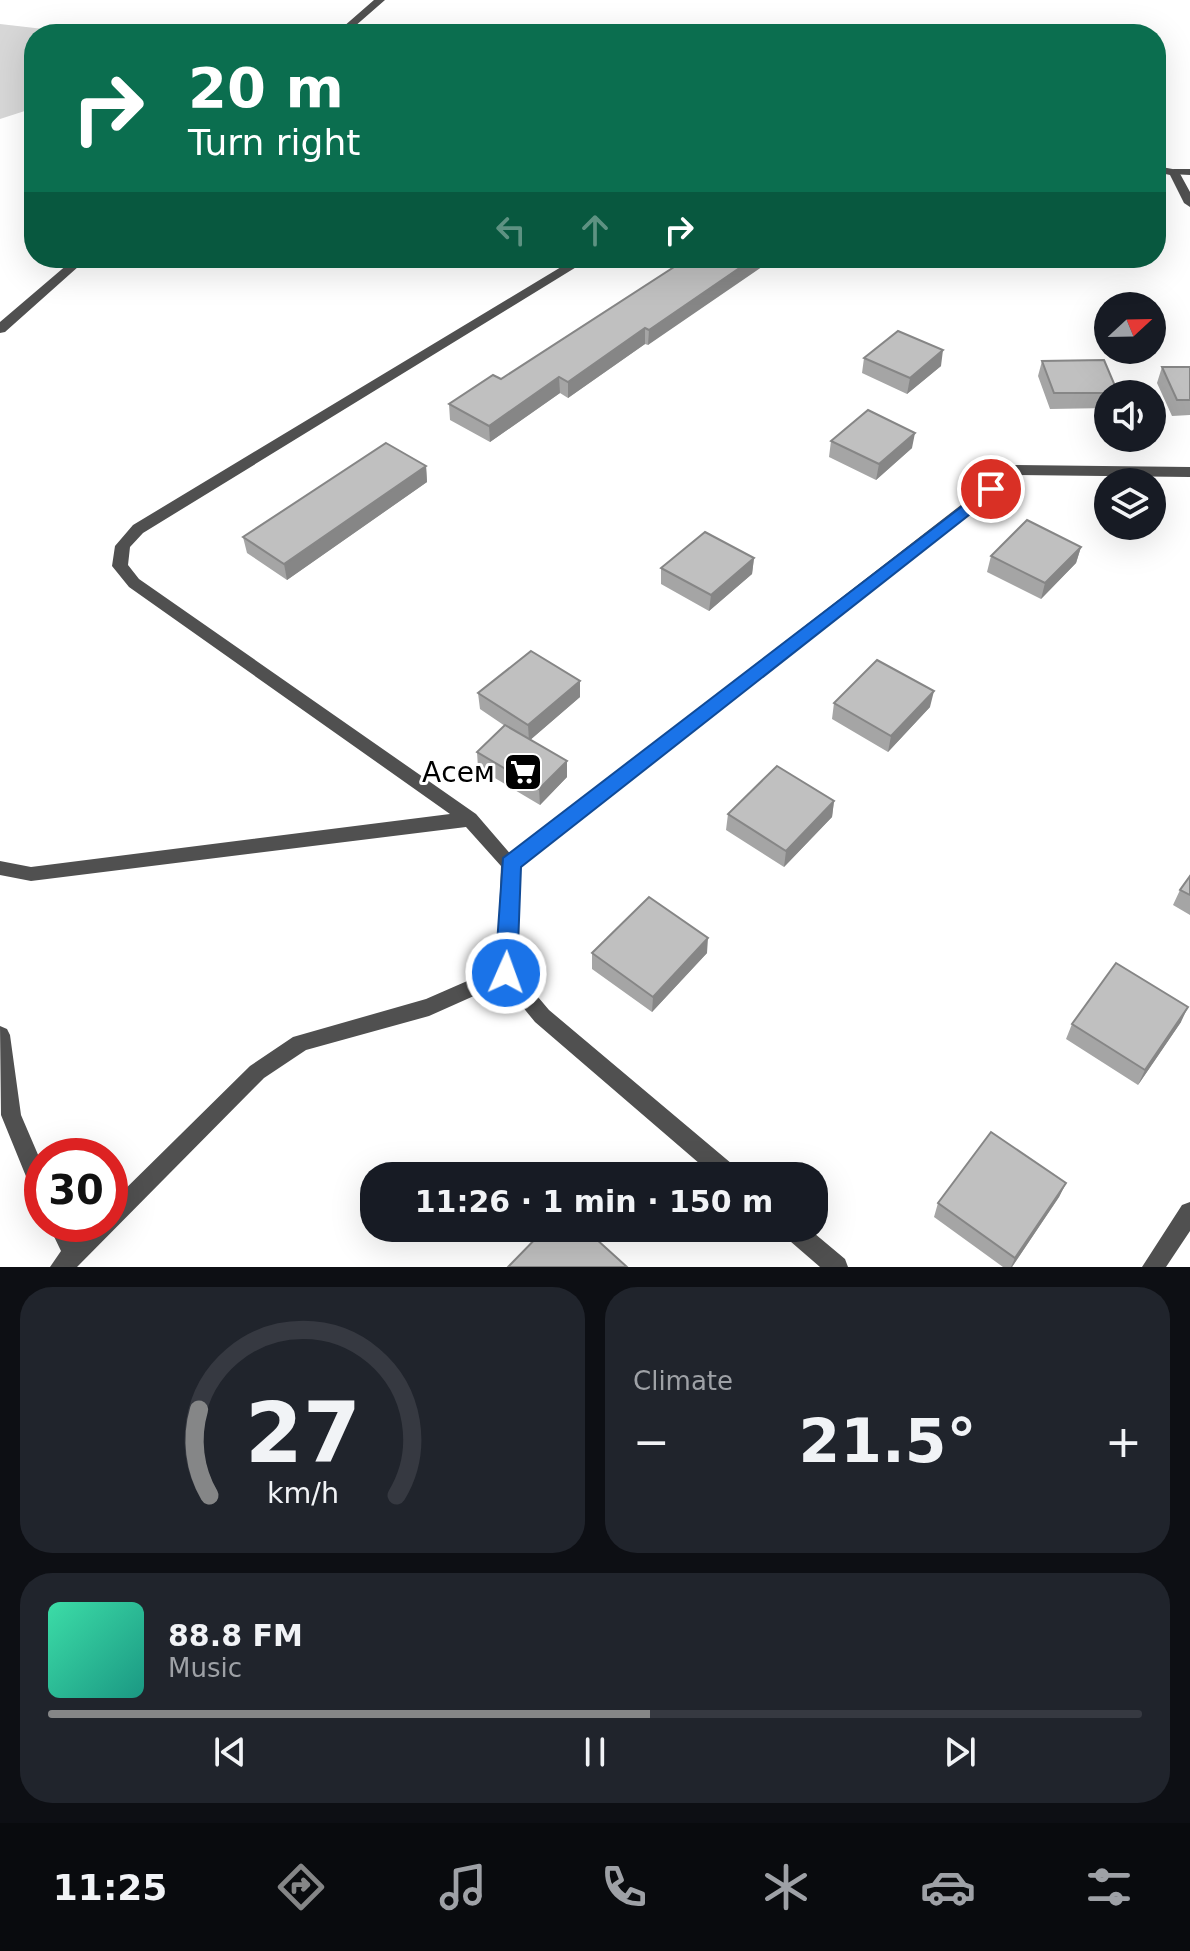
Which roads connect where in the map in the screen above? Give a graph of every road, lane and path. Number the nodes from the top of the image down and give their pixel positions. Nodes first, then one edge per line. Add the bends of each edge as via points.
1 (380, 0) edge
2 (352, 24) edge
3 (1166, 171) edge
4 (1174, 172) junction
5 (1190, 172) edge
6 (1190, 203) edge
7 (70, 268) edge
8 (569, 268) edge
9 (0, 329) edge
10 (1190, 472) edge
11 (470, 819) junction
12 (510, 864) junction
13 (0, 868) edge
14 (506, 973) junction
15 (0, 1035) edge
16 (24, 1146) edge
17 (714, 1162) edge
18 (128, 1201) edge
19 (1190, 1212) edge
20 (86, 1242) edge
21 (808, 1242) edge
22 (68, 1260) edge
23 (837, 1267) edge
24 (1153, 1267) edge

1 - 2 street
3 - 4 street
4 - 5 street
4 - 6 street
7 - 9 street
8 - 11 street via 138,529 123,546 120,566 134,583
10 - 12 street via 1015,470
11 - 12 street
11 - 13 street via 31,874
12 - 14 street
14 - 17 street via 542,1016
14 - 18 street via 429,1007 300,1043 257,1072
15 - 16 street via 11,1115
19 - 24 street
20 - 22 street
21 - 23 street

